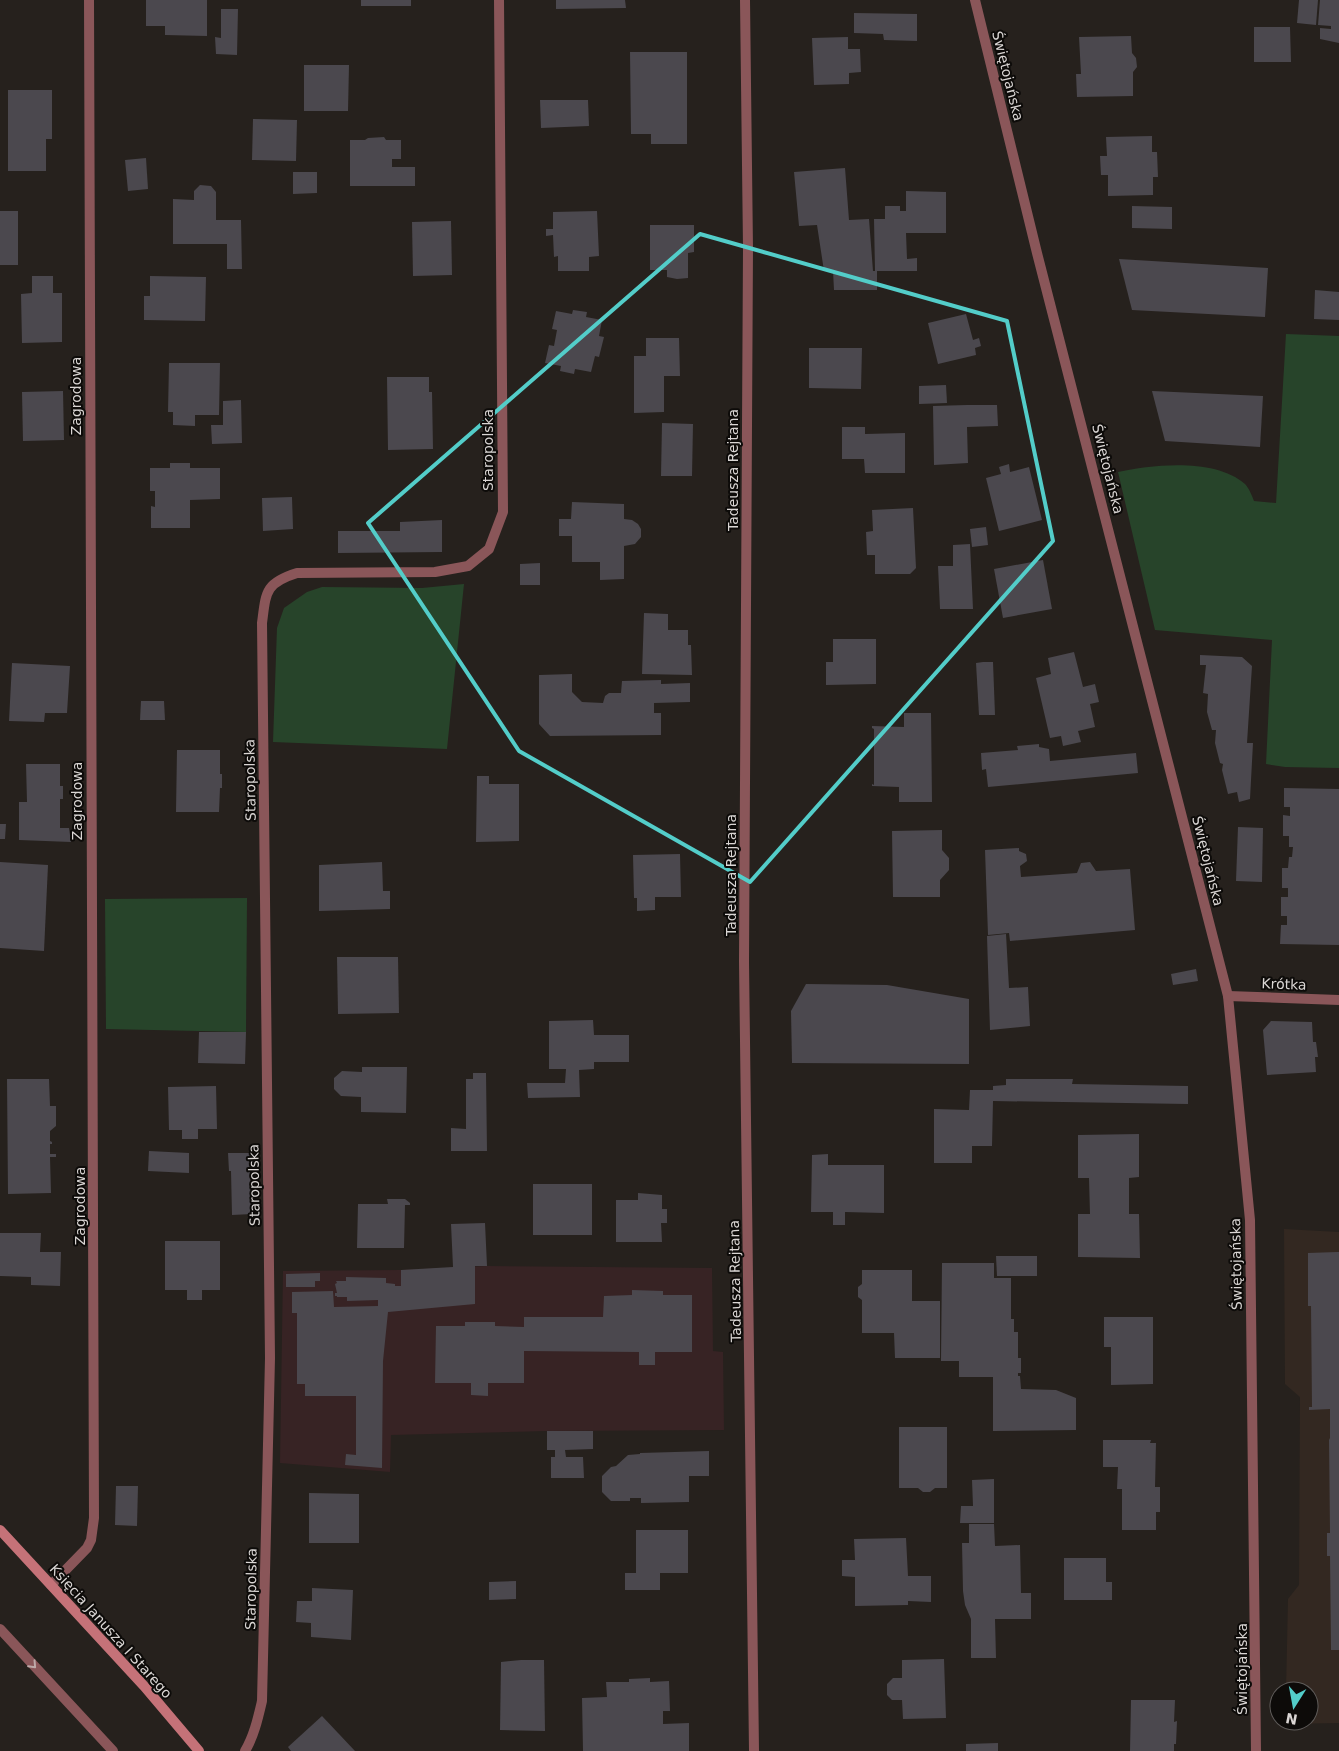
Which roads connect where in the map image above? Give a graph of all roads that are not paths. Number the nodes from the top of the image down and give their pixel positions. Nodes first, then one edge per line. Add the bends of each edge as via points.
1 (89, 0) edge
2 (499, 0) edge
3 (745, 0) edge
4 (975, 0) edge
5 (1228, 996) junction
6 (1339, 1000) edge
7 (0, 1530) edge
8 (50, 1585) junction
9 (0, 1629) edge
10 (113, 1751) edge
11 (199, 1751) edge
12 (245, 1751) edge
13 (754, 1751) edge
14 (1256, 1751) edge

1 - 8 street, Zagrodowa via 94,1518 87,1548
2 - 12 street, Staropolska via 503,512 489,550 468,566 435,572 297,573 280,578 266,592 262,633 270,1358 262,1701
3 - 13 street, Tadeusza Rejtana via 748,248 744,962
4 - 5 street, Świętojańska
5 - 6 street, Krótka
5 - 14 street, Świętojańska via 1250,1220
7 - 8 street, Księcia Janusza I Starego
8 - 11 street, Księcia Janusza I Starego
9 -> 10 street

